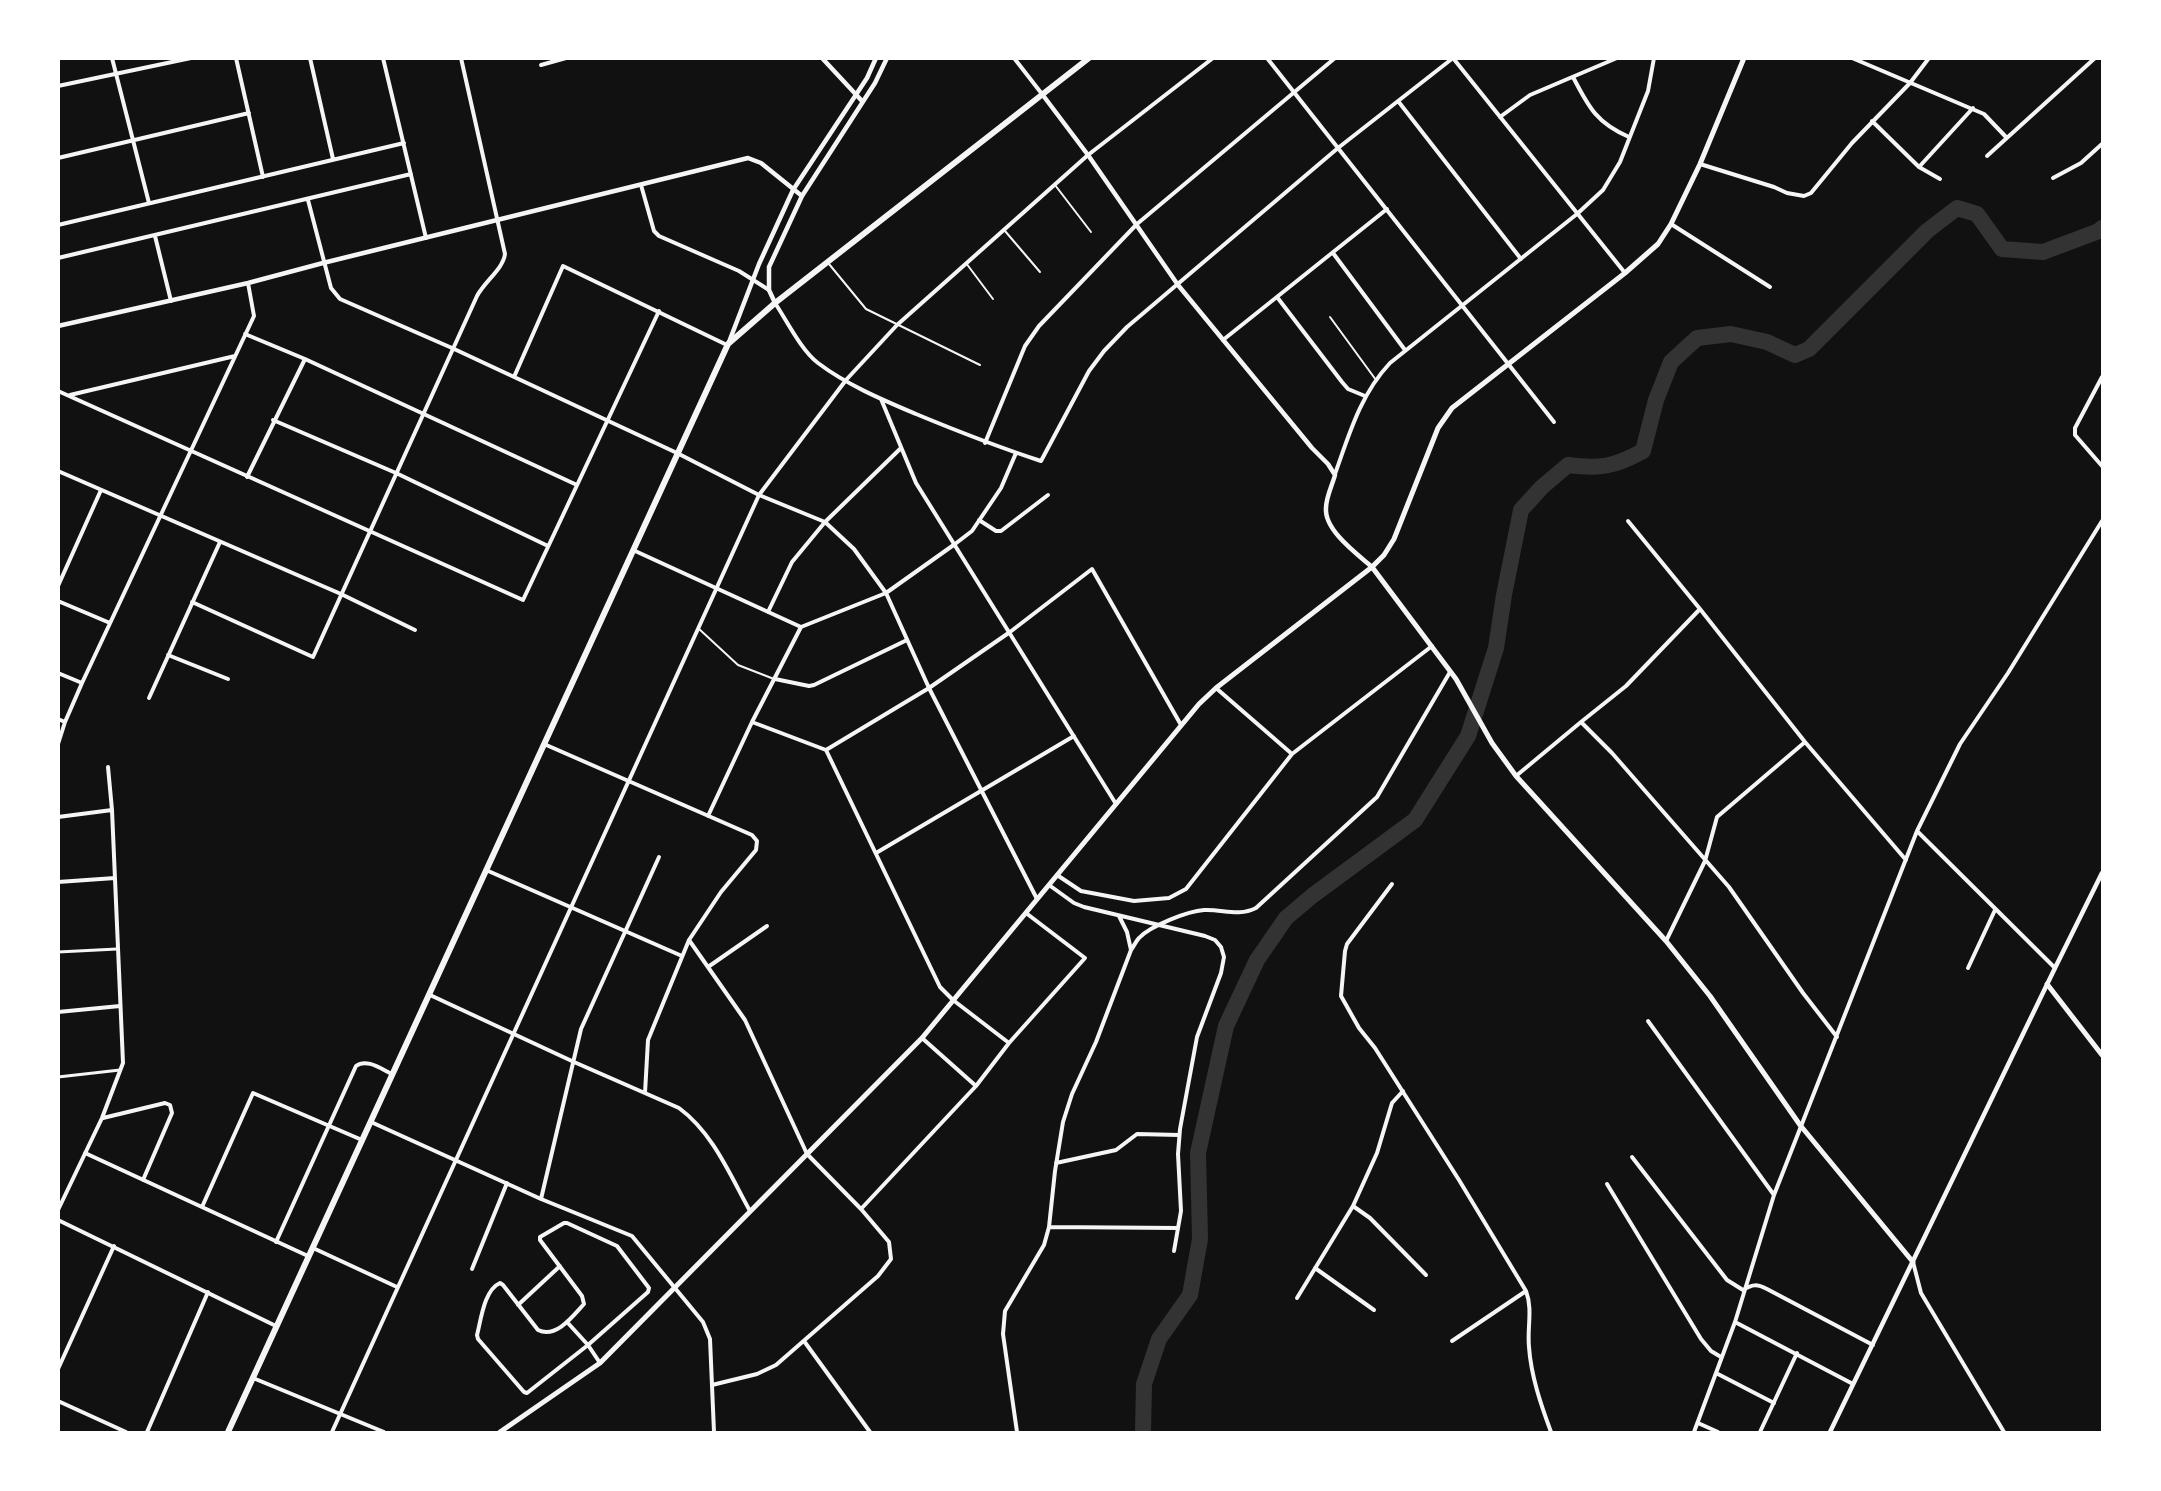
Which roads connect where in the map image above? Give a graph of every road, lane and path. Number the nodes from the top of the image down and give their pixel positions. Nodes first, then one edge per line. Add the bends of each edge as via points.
1 (112, 58) edge
2 (191, 58) edge
3 (236, 58) edge
4 (310, 58) edge
5 (383, 58) edge
6 (461, 58) edge
7 (566, 58) edge
8 (822, 58) edge
9 (876, 58) edge
10 (887, 58) edge
11 (1014, 58) edge
12 (1089, 58) edge
13 (1213, 58) edge
14 (1267, 58) edge
15 (1335, 58) edge
16 (1453, 58) edge
17 (1617, 58) edge
18 (1654, 58) edge
19 (1744, 58) edge
20 (1852, 58) edge
21 (1929, 58) edge
22 (2095, 58) edge
23 (542, 65) dead end
24 (116, 75) junction
25 (1573, 77) junction
26 (1910, 83) junction
27 (58, 86) edge
28 (1294, 93) junction
29 (1042, 94) junction
30 (855, 96) junction
31 (862, 101) junction
32 (1398, 101) junction
33 (1973, 108) junction
34 (249, 113) junction
35 (1500, 117) junction
36 (1872, 121) junction
37 (1629, 137) junction
38 (2006, 137) junction
39 (133, 140) junction
40 (404, 143) junction
41 (2103, 144) edge
42 (1338, 148) junction
43 (1088, 155) junction
44 (1987, 156) dead end
45 (58, 158) edge
46 (333, 159) junction
47 (1700, 164) junction
48 (1918, 168) junction
49 (411, 174) junction
50 (263, 177) junction
51 (2053, 178) dead end
52 (1940, 179) dead end
53 (641, 185) junction
54 (1054, 186) junction
55 (793, 190) junction
56 (802, 196) junction
57 (308, 200) junction
58 (149, 203) junction
59 (1387, 209) junction
60 (1577, 214) junction
61 (498, 220) junction
62 (1137, 224) junction
63 (58, 225) edge
64 (1671, 225) junction
65 (1004, 229) junction
66 (1091, 232) dead end
67 (155, 236) junction
68 (426, 238) junction
69 (1333, 253) junction
70 (58, 258) edge
71 (1521, 259) junction
72 (828, 262) junction
73 (323, 263) junction
74 (966, 263) junction
75 (1040, 272) dead end
76 (1625, 273) junction
77 (752, 280) junction
78 (248, 283) junction
79 (1178, 285) junction
80 (1770, 287) dead end
81 (769, 290) junction
82 (1277, 297) junction
83 (993, 299) dead end
84 (171, 301) junction
85 (775, 303) junction
86 (1462, 305) junction
87 (658, 311) junction
88 (1330, 317) dead end
89 (897, 325) junction
90 (58, 326) edge
91 (245, 334) junction
92 (1223, 340) junction
93 (728, 344) junction
94 (452, 348) junction
95 (1405, 350) junction
96 (235, 356) junction
97 (305, 359) junction
98 (1509, 364) junction
99 (980, 365) dead end
100 (514, 377) junction
101 (2103, 377) edge
102 (846, 380) junction
103 (1376, 380) junction
104 (58, 391) edge
105 (69, 396) junction
106 (1365, 396) junction
107 (881, 399) junction
108 (422, 413) junction
109 (273, 420) junction
110 (607, 420) junction
111 (1554, 422) dead end
112 (985, 442) junction
113 (901, 447) junction
114 (191, 450) junction
115 (677, 453) junction
116 (1016, 453) junction
117 (2103, 466) edge
118 (58, 471) edge
119 (396, 473) junction
120 (1335, 476) junction
121 (247, 477) junction
122 (577, 485) junction
123 (101, 490) junction
124 (759, 495) junction
125 (1048, 495) dead end
126 (160, 516) junction
127 (979, 520) junction
128 (1628, 521) dead end
129 (2103, 521) edge
130 (825, 522) junction
131 (370, 530) junction
132 (220, 542) junction
133 (955, 544) junction
134 (548, 546) junction
135 (633, 550) junction
136 (1372, 567) junction
137 (58, 586) edge
138 (716, 588) junction
139 (886, 593) junction
140 (341, 594) junction
141 (58, 601) edge
142 (192, 602) junction
143 (1700, 609) junction
144 (768, 612) junction
145 (110, 623) junction
146 (801, 627) junction
147 (698, 628) junction
148 (415, 630) dead end
149 (1010, 632) junction
150 (907, 640) junction
151 (1432, 646) junction
152 (168, 655) junction
153 (1451, 671) junction
154 (58, 673) edge
155 (228, 679) dead end
156 (774, 679) junction
157 (82, 683) junction
158 (929, 688) junction
159 (1216, 688) junction
160 (149, 698) dead end
161 (58, 719) edge
162 (65, 722) junction
163 (752, 722) junction
164 (1581, 722) junction
165 (1181, 725) junction
166 (1074, 736) junction
167 (1805, 742) junction
168 (58, 744) edge
169 (544, 744) junction
170 (826, 750) junction
171 (1292, 754) junction
172 (108, 767) dead end
173 (1516, 776) junction
174 (629, 780) junction
175 (981, 791) junction
176 (1117, 804) junction
177 (112, 810) junction
178 (708, 816) junction
179 (58, 817) edge
180 (1917, 831) junction
181 (876, 853) junction
182 (659, 857) dead end
183 (1906, 860) junction
184 (1705, 861) junction
185 (486, 870) junction
186 (2103, 873) edge
187 (1057, 875) junction
188 (115, 878) junction
189 (58, 882) edge
190 (1392, 884) dead end
191 (1049, 885) junction
192 (1036, 899) junction
193 (571, 907) junction
194 (1995, 910) junction
195 (1026, 913) junction
196 (1119, 916) junction
197 (767, 926) dead end
198 (1159, 926) junction
199 (625, 931) junction
200 (689, 940) junction
201 (1666, 941) junction
202 (117, 949) junction
203 (1131, 950) junction
204 (58, 952) edge
205 (682, 956) junction
206 (708, 967) junction
207 (1968, 968) dead end
208 (2055, 968) junction
209 (2047, 984) junction
210 (429, 994) junction
211 (953, 1000) junction
212 (120, 1006) junction
213 (58, 1012) edge
214 (1648, 1021) dead end
215 (513, 1034) junction
216 (922, 1038) junction
217 (1837, 1038) junction
218 (1009, 1043) junction
219 (2103, 1055) edge
220 (574, 1062) junction
221 (122, 1070) junction
222 (393, 1074) junction
223 (58, 1077) edge
224 (976, 1086) junction
225 (1403, 1091) junction
226 (645, 1093) junction
227 (102, 1118) junction
228 (371, 1122) junction
229 (1800, 1125) junction
230 (329, 1126) junction
231 (1179, 1135) junction
232 (362, 1140) junction
233 (86, 1153) junction
234 (807, 1154) junction
235 (1632, 1158) dead end
236 (455, 1160) junction
237 (1056, 1163) junction
238 (143, 1180) junction
239 (507, 1184) junction
240 (1607, 1184) dead end
241 (1774, 1195) junction
242 (542, 1199) junction
243 (1353, 1206) junction
244 (202, 1207) junction
245 (861, 1209) junction
246 (58, 1210) edge
247 (750, 1211) junction
248 (58, 1220) edge
249 (1049, 1227) junction
250 (1178, 1228) junction
251 (276, 1242) junction
252 (114, 1246) junction
253 (313, 1248) junction
254 (1174, 1251) dead end
255 (309, 1257) junction
256 (1913, 1262) junction
257 (560, 1266) junction
258 (1315, 1268) junction
259 (472, 1269) dead end
260 (1426, 1275) dead end
261 (397, 1287) junction
262 (675, 1288) junction
263 (1743, 1290) junction
264 (1526, 1291) junction
265 (208, 1292) junction
266 (1296, 1298) dead end
267 (518, 1305) junction
268 (1374, 1310) dead end
269 (567, 1322) junction
270 (1735, 1322) junction
271 (276, 1326) junction
272 (804, 1341) junction
273 (1452, 1341) dead end
274 (588, 1345) junction
275 (1873, 1345) junction
276 (1797, 1353) junction
277 (1721, 1357) junction
278 (600, 1363) junction
279 (58, 1369) edge
280 (1716, 1373) junction
281 (253, 1377) junction
282 (1854, 1384) junction
283 (712, 1385) junction
284 (58, 1401) edge
285 (1774, 1403) junction
286 (340, 1414) junction
287 (1698, 1423) junction
288 (126, 1432) edge
289 (147, 1432) edge
290 (228, 1432) edge
291 (332, 1432) edge
292 (384, 1432) edge
293 (500, 1432) edge
294 (714, 1432) edge
295 (870, 1432) edge
296 (1017, 1432) edge
297 (1551, 1432) edge
298 (1694, 1432) edge
299 (1718, 1432) edge
300 (1760, 1432) edge
301 (1830, 1432) edge
302 (2004, 1432) edge

1 - 24 street
2 - 24 street
3 - 34 street
4 - 46 street
5 - 40 street
6 - 61 street
7 - 23 street
8 - 30 street
9 - 30 street
10 - 31 street
11 - 29 street
12 - 29 main road
13 - 43 street
14 - 28 street
15 - 28 street
16 - 32 street
16 - 35 street
17 - 25 street
18 - 37 street via 1648,91
19 - 47 main road
20 - 26 street
21 - 26 street
22 - 38 street
24 - 27 street
24 - 39 street
25 - 35 street via 1530,95
25 - 37 street via 1592,112 1607,126
26 - 33 street
26 - 36 street
28 - 42 street
28 - 62 street
29 - 43 street
29 - 72 main road
30 - 31 street
30 - 55 street
31 - 56 street
32 - 42 street
32 - 71 street
33 - 38 street
33 - 48 street
34 - 39 street
34 - 50 street
35 - 60 street
36 - 47 street via 1804,196
36 - 48 street
37 - 60 street via 1610,180
38 - 44 street
39 - 45 street
39 - 58 street
40 - 46 street
40 - 49 street
41 - 51 street via 2081,163
42 - 59 street
42 - 79 street
43 - 54 street
43 - 62 street
46 - 50 street
47 - 64 main road
48 - 52 street
49 - 57 street
49 - 68 street
50 - 58 street
53 - 55 street via 748,158 761,162
53 - 61 street
53 - 77 street via 654,231 659,236
54 - 65 street
54 - 66 lane
55 - 56 street
55 - 77 street
56 - 81 street via 769,267
57 - 67 street
57 - 73 street
58 - 63 street
59 - 69 street
59 - 86 street
60 - 71 street
60 - 76 street
61 - 68 street
61 - 94 street via 504,261 480,290
62 - 79 street
62 - 112 street via 1039,326 1025,346
64 - 76 main road via 1658,244
64 - 80 street
65 - 74 street
65 - 75 lane
67 - 70 street
67 - 84 street
68 - 73 street
69 - 82 street
69 - 95 street
71 - 86 street
72 - 85 main road
72 - 89 lane via 866,309
73 - 78 street
73 - 94 street via 331,288 340,299
74 - 83 lane
74 - 89 street
76 - 98 main road
77 - 81 street
77 - 93 street
78 - 84 street
78 - 91 street via 254,316
79 - 92 street
79 - 116 street via 1104,351 1089,371 1041,461
81 - 85 street
82 - 92 street
82 - 106 street via 1348,389
84 - 90 street
85 - 93 main road
85 - 102 street via 817,362
86 - 95 street
86 - 98 street
87 - 93 street
87 - 100 street via 563,266
87 - 110 street
88 - 103 lane
89 - 99 lane
89 - 102 street
91 - 96 street
91 - 97 street
92 - 120 street
93 - 115 main road
94 - 100 street
94 - 108 street
95 - 103 street
96 - 105 street
96 - 114 street
97 - 108 street
97 - 109 street
98 - 111 street
98 - 136 main road via 1444,418 1394,539
100 - 110 street
101 - 117 street via 2075,428 2075,435
102 - 107 street
102 - 124 street
103 - 106 street
104 - 105 street
105 - 114 street
106 - 120 street
107 - 112 street
107 - 113 street
108 - 119 street
108 - 122 street
109 - 119 street
109 - 121 street
110 - 115 street
110 - 122 street
112 - 116 street
113 - 130 street
113 - 133 street via 916,483
114 - 121 street
114 - 126 street
115 - 124 street
115 - 135 main road
116 - 127 street via 1001,488
118 - 123 street
119 - 131 street
119 - 134 street
120 - 136 street via 1325,507 1329,525
121 - 131 street
122 - 134 street
123 - 126 street
123 - 137 street
124 - 130 street
124 - 138 street
125 - 127 street via 1001,531
126 - 132 street
126 - 145 street
127 - 133 street
128 - 143 street
129 - 180 street via 1960,744
130 - 139 street via 854,549
130 - 144 street via 792,562
131 - 134 street via 523,600
131 - 140 street
132 - 140 street
132 - 142 street
133 - 139 street
133 - 149 street
135 - 138 street
135 - 169 main road
136 - 151 main road
136 - 159 main road
138 - 144 street
138 - 147 street
139 - 146 street
139 - 150 street
140 - 142 street via 313,657
140 - 148 street
141 - 145 street
142 - 152 street
143 - 164 street via 1626,686
143 - 167 street
144 - 146 street
145 - 157 street
146 - 156 street
147 - 156 lane via 738,664
147 - 174 street
149 - 158 street
149 - 165 street via 1092,569
149 - 166 street
150 - 156 street via 814,685
150 - 158 street
151 - 153 main road
151 - 171 street
152 - 155 street
152 - 160 street
153 - 173 main road via 1492,743
153 - 198 street via 1377,797 1256,908 1238,914 1204,910
154 - 157 street
156 - 163 street
157 - 162 street
158 - 170 street
158 - 175 street
159 - 165 main road
159 - 171 street
161 - 162 street
162 - 168 street
163 - 170 street
163 - 178 street
164 - 173 street
164 - 184 street
165 - 176 main road
166 - 175 street
166 - 176 street
167 - 183 street
167 - 184 street via 1717,817
169 - 174 street
169 - 185 main road
170 - 181 street
171 - 187 street via 1186,889 1169,897 1134,901 1081,891
172 - 177 street
173 - 201 main road
174 - 178 street
174 - 193 street
175 - 181 street
175 - 192 street
176 - 187 main road
177 - 179 street
177 - 188 street
178 - 200 street via 754,836 758,845
180 - 183 street
180 - 194 street
181 - 211 street via 940,987
182 - 199 street
183 - 217 street
184 - 201 street
184 - 217 street via 1729,887
185 - 193 street
185 - 210 main road
186 - 208 street
187 - 191 main road
188 - 189 street
188 - 202 street
190 - 225 street via 1347,944 1341,996
191 - 192 main road
191 - 196 street via 1074,903
192 - 195 main road
193 - 199 street
193 - 215 street
194 - 207 street
194 - 208 street
195 - 211 main road
195 - 218 street via 1085,958
196 - 198 street
196 - 203 street
197 - 206 street
198 - 203 street via 1139,938
198 - 231 street via 1215,940 1224,957 1197,1037
199 - 205 street
199 - 220 street via 581,1029
200 - 205 street
200 - 206 street
201 - 229 main road via 1710,996
202 - 204 street
202 - 212 street
203 - 237 street via 1072,1094
205 - 226 street via 648,1040
206 - 234 street via 746,1020
208 - 209 street
209 - 219 main road
209 - 256 street
210 - 215 street
210 - 222 main road
211 - 216 main road
211 - 218 street
212 - 213 street
212 - 221 street
214 - 241 street
215 - 220 street
215 - 236 street
216 - 224 street
216 - 234 main road
217 - 229 street
218 - 224 street
220 - 226 street
220 - 242 street
221 - 223 street
221 - 227 street
222 - 228 main road
222 - 230 street via 359,1063
224 - 245 street
225 - 243 street via 1392,1103 1377,1154
225 - 264 street
226 - 247 street via 679,1108 706,1132
227 - 233 street
227 - 238 street via 170,1104 172,1113
228 - 232 main road
228 - 236 street
229 - 241 street
229 - 256 main road
230 - 232 street
230 - 244 street via 253,1093
230 - 251 street
231 - 237 street via 1137,1134 1116,1150
231 - 250 street
232 - 253 main road
233 - 238 street
233 - 246 street
234 - 245 street
234 - 247 main road
235 - 263 street via 1726,1280
236 - 239 street
236 - 261 street
237 - 249 street
238 - 244 street
239 - 242 street
239 - 259 street
240 - 277 street via 1701,1339
241 - 263 street
242 - 262 street via 632,1236
243 - 258 street
243 - 260 street
244 - 251 street
245 - 272 street via 889,1242 891,1259 878,1276
247 - 262 main road
248 - 252 street
249 - 250 street
249 - 296 street via 1044,1245 1005,1311 1003,1322
250 - 254 street
251 - 255 street
252 - 265 street
252 - 279 street
253 - 255 main road
253 - 261 street
255 - 271 main road
256 - 275 street
256 - 302 street via 1921,1293
257 - 267 street
257 - 269 street via 584,1299
257 - 274 street via 540,1237 567,1222 617,1246 649,1288
258 - 266 street
258 - 268 street
261 - 286 street
262 - 278 main road
262 - 283 street via 703,1322 710,1339
263 - 270 street
263 - 275 street via 1751,1285 1767,1288
264 - 273 street
264 - 297 street via 1531,1314 1528,1335 1532,1370
265 - 271 street
265 - 289 street
267 - 269 street via 543,1333
267 - 274 street via 503,1285 496,1284 489,1293 477,1335 524,1392 530,1392
269 - 274 street
270 - 276 street
270 - 277 street
271 - 281 main road
272 - 283 street via 777,1365
272 - 295 street
274 - 278 street
275 - 282 street
276 - 282 street
276 - 285 street
277 - 280 street
278 - 293 main road
280 - 285 street
280 - 287 street
281 - 286 street
281 - 290 main road
282 - 301 street
283 - 294 street
284 - 288 street
285 - 300 street
286 - 291 street
286 - 292 street
287 - 298 street
287 - 299 street

